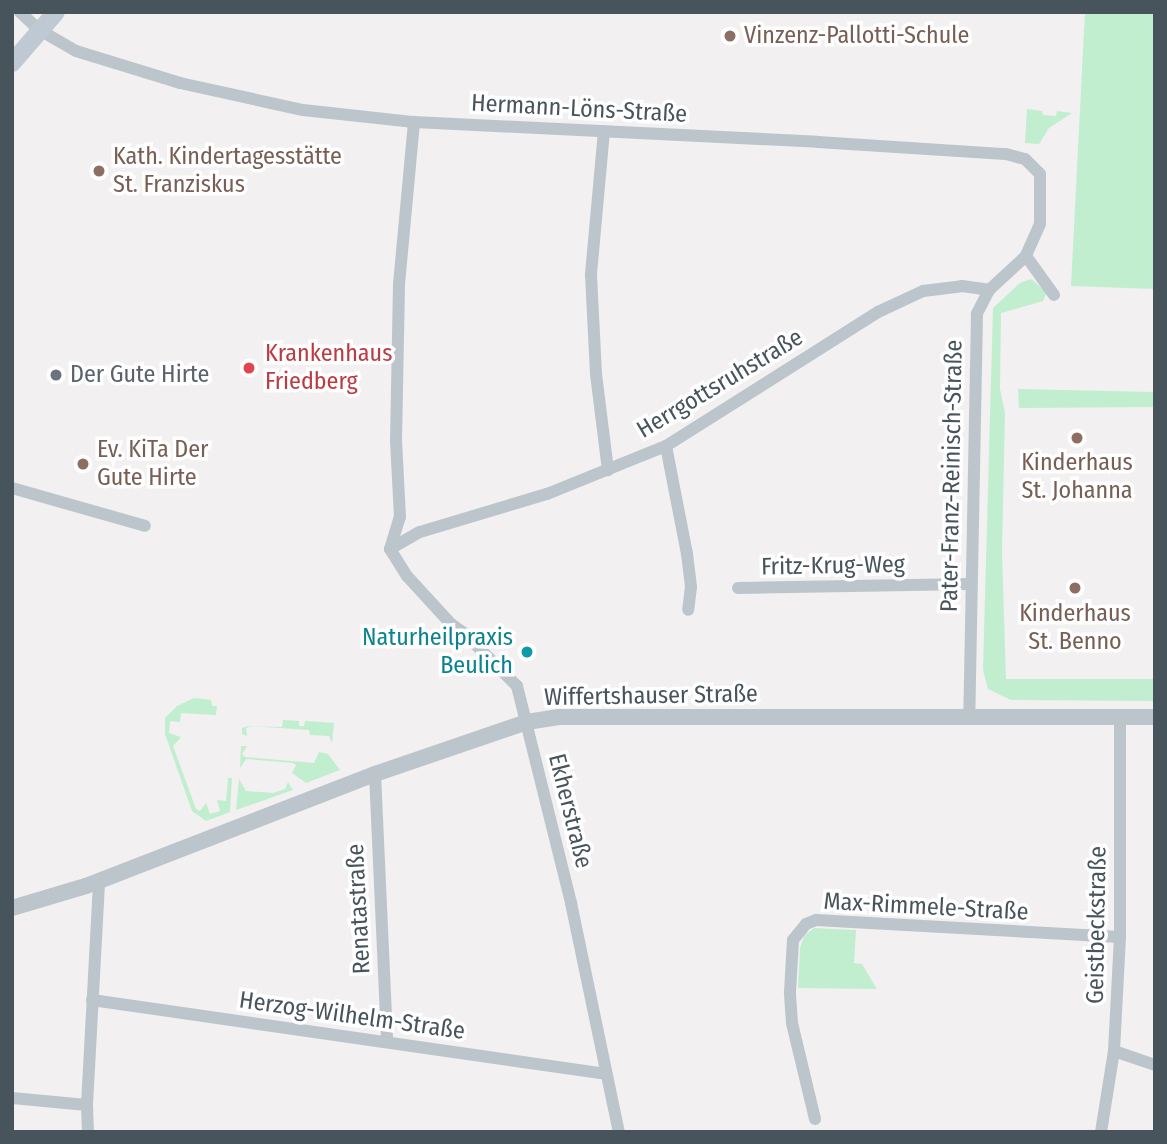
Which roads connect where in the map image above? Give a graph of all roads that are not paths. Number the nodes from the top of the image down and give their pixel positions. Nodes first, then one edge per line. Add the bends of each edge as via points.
1 (20, 12) edge
2 (56, 12) edge
3 (38, 29) junction
4 (12, 63) edge
5 (414, 122) junction
6 (604, 131) junction
7 (1026, 256) junction
8 (989, 290) junction
9 (1054, 295) dead end
10 (666, 446) junction
11 (608, 470) junction
12 (12, 488) edge
13 (145, 526) dead end
14 (390, 549) junction
15 (970, 584) junction
16 (738, 588) dead end
17 (688, 610) dead end
18 (969, 716) junction
19 (1120, 718) junction
20 (1155, 718) edge
21 (527, 722) junction
22 (374, 774) junction
23 (99, 881) junction
24 (12, 908) edge
25 (1120, 937) junction
26 (92, 1000) junction
27 (387, 1042) junction
28 (1114, 1051) junction
29 (1155, 1065) edge
30 (606, 1074) junction
31 (12, 1098) edge
32 (88, 1105) junction
33 (815, 1119) dead end
34 (88, 1132) edge
35 (619, 1132) edge
36 (1101, 1132) edge

1 - 3 street, Hermann-Löns-Straße
2 - 3 main road
3 - 4 main road
3 - 5 street, Hermann-Löns-Straße via 76,51 180,83 303,110
5 - 6 street, Hermann-Löns-Straße
5 - 14 street via 399,284 396,441 400,517
6 - 7 street, Hermann-Löns-Straße via 1004,154 1025,159 1040,174 1040,224
6 - 11 street via 591,275 596,374
7 - 8 street, Pater-Franz-Reinisch-Straße
7 - 9 street
8 - 10 street, Herrgottsruhstraße via 962,286 923,291 878,312
8 - 15 street, Pater-Franz-Reinisch-Straße via 977,314
10 - 11 street, Herrgottsruhstraße
10 - 17 street via 687,554
11 - 14 street, Herrgottsruhstraße via 547,495 420,533
12 - 13 street
14 - 21 street, Ekherstraße via 407,576 451,624 517,686
15 - 16 street, Fritz-Krug-Weg
15 - 18 street, Pater-Franz-Reinisch-Straße
18 - 19 street, Wiffertshauser Straße
18 - 21 street, Wiffertshauser Straße via 559,717
19 - 20 street, Wiffertshauser Straße
19 - 25 street, Geistbeckstraße
21 - 22 street, Wiffertshauser Straße
21 - 30 street, Ekherstraße via 574,915
22 - 23 street, Wiffertshauser Straße
22 - 27 street, Renatastraße
23 - 24 street, Wiffertshauser Straße
23 - 26 street
25 - 28 street, Geistbeckstraße
25 - 33 street, Max-Rimmele-Straße via 816,920 806,924 793,940 790,992 792,1023
26 - 27 street, Herzog-Wilhelm-Straße
26 - 32 street
27 - 30 street, Herzog-Wilhelm-Straße
28 - 29 street
28 - 36 street, Geistbeckstraße
30 - 35 street, Ekherstraße
31 - 32 street
32 - 34 street

